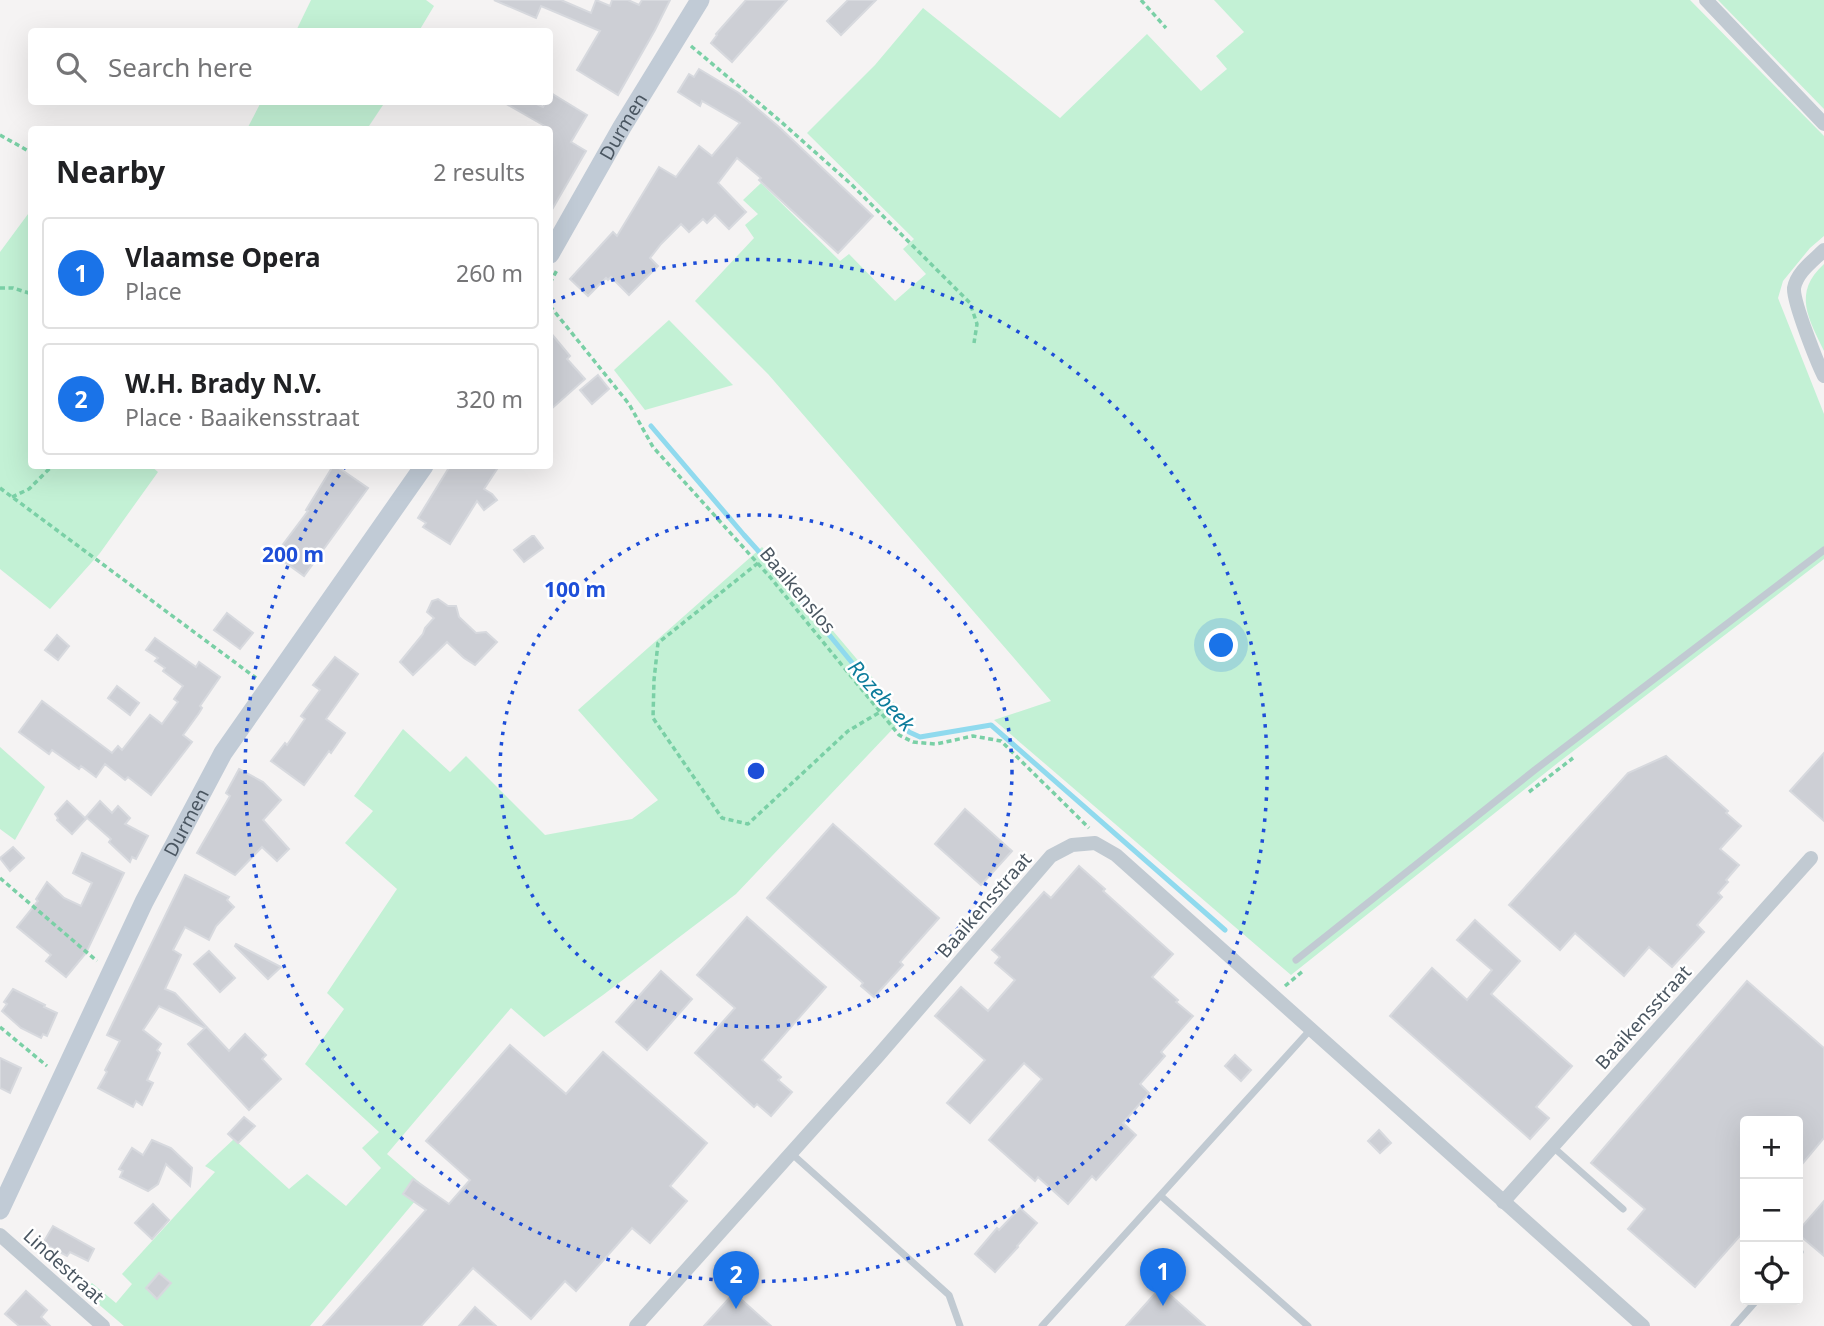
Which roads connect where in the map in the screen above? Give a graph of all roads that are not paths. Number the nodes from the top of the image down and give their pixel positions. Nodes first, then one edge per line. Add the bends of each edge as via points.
1 (700, 0) edge
2 (1706, 0) edge
3 (1824, 124) edge
4 (553, 249) edge
5 (1824, 250) edge
6 (1824, 376) edge
7 (422, 469) edge
8 (1824, 550) edge
9 (1811, 858) dead end
10 (1296, 960) dead end
11 (1311, 1029) junction
12 (1552, 1147) junction
13 (790, 1152) junction
14 (1161, 1196) junction
15 (1503, 1202) junction
16 (1623, 1209) dead end
17 (0, 1210) edge
18 (0, 1235) edge
19 (1753, 1305) edge
20 (103, 1326) edge
21 (636, 1326) edge
22 (960, 1326) edge
23 (1042, 1326) edge
24 (1308, 1326) edge
25 (1643, 1326) edge
26 (1734, 1326) edge

1 - 4 street, Durmen
2 - 3 street
5 - 6 street via 1803,270 1794,289
7 - 17 street, Durmen via 223,753 149,891
8 - 10 lane via 1536,769
9 - 12 street, Baaikensstraat
11 - 13 street, Baaikensstraat via 1116,855 1095,843 1072,845 1051,856
11 - 14 lane
11 - 15 street
12 - 15 street, Baaikensstraat
12 - 16 lane
13 - 21 street, Baaikensstraat
13 - 22 lane via 949,1295
14 - 23 lane
14 - 24 lane
15 - 25 street
18 - 20 street, Lindestraat
19 - 26 lane

